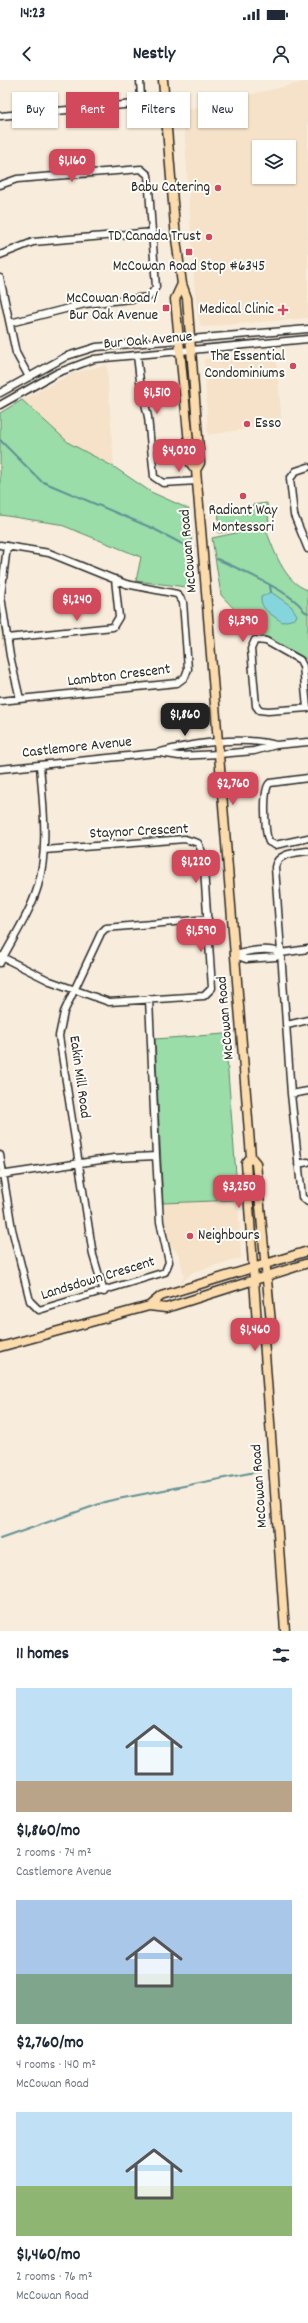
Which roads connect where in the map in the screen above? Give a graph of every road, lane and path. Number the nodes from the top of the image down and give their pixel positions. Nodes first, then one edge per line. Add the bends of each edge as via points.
1 (140, 80) edge
2 (163, 80) edge
3 (0, 116) edge
4 (0, 185) edge
5 (153, 232) junction
6 (0, 255) edge
7 (0, 278) edge
8 (182, 284) junction
9 (10, 324) junction
10 (308, 329) edge
11 (190, 339) junction
12 (179, 340) junction
13 (308, 340) edge
14 (191, 350) junction
15 (180, 351) junction
16 (137, 355) junction
17 (29, 377) junction
18 (0, 393) edge
19 (0, 404) edge
20 (308, 467) edge
21 (196, 470) junction
22 (197, 481) junction
23 (0, 545) edge
24 (7, 546) junction
25 (308, 548) edge
26 (115, 579) junction
27 (7, 638) junction
28 (20, 699) junction
29 (0, 701) edge
30 (307, 708) edge
31 (308, 742) edge
32 (218, 743) junction
33 (276, 745) junction
34 (157, 753) junction
35 (219, 754) junction
36 (40, 765) junction
37 (0, 768) edge
38 (308, 778) edge
39 (308, 838) edge
40 (44, 850) junction
41 (308, 851) edge
42 (208, 919) junction
43 (308, 949) edge
44 (282, 953) junction
45 (235, 956) junction
46 (1, 959) edge
47 (75, 990) junction
48 (149, 999) junction
49 (308, 1020) edge
50 (287, 1025) junction
51 (308, 1091) edge
52 (291, 1094) junction
53 (0, 1155) edge
54 (156, 1156) junction
55 (251, 1157) junction
56 (308, 1162) edge
57 (78, 1163) junction
58 (298, 1164) junction
59 (1, 1175) edge
60 (307, 1202) edge
61 (308, 1251) edge
62 (308, 1263) edge
63 (266, 1265) junction
64 (253, 1268) junction
65 (267, 1276) junction
66 (254, 1281) junction
67 (104, 1292) junction
68 (150, 1306) junction
69 (264, 1339) junction
70 (0, 1347) edge
71 (285, 1631) edge

1 - 3 street via 141,98 135,104
2 - 8 main road, McCowan Road
4 - 5 street via 17,179 141,170 148,175
5 - 6 street via 33,242
5 - 9 street via 156,287 149,297 90,303
7 - 9 street
8 - 11 main road, McCowan Road via 187,298
8 - 12 main road, McCowan Road via 175,299
9 - 17 street via 18,357
10 - 11 street, Bur Oak Avenue
11 - 12 street, Bur Oak Avenue
11 - 14 main road, McCowan Road
12 - 15 main road, McCowan Road
12 - 17 street, Bur Oak Avenue via 88,349 67,356
13 - 14 street, Bur Oak Avenue
14 - 15 street, Bur Oak Avenue
14 - 21 main road, McCowan Road via 200,463
15 - 16 street, Bur Oak Avenue
15 - 21 main road, McCowan Road via 191,464
16 - 19 street, Bur Oak Avenue via 80,363
16 - 22 street via 148,417 154,477 163,483
17 - 18 street, Bur Oak Avenue
20 - 25 street via 296,471 290,479 294,519
21 - 22 main road, McCowan Road
22 - 32 main road, McCowan Road
23 - 24 street, Lambton Crescent
24 - 26 street, Lambton Crescent via 49,552
24 - 27 street via 1,588
26 - 27 street via 119,617 113,627
26 - 28 street, Lambton Crescent via 138,587 173,592 181,598 188,669 185,677 177,682
27 - 28 street
28 - 29 street, Lambton Crescent
30 - 30 street via 303,666 300,660 266,641 255,640 251,649 256,706 263,711
31 - 33 street, Castlemore Avenue
32 - 33 street, Castlemore Avenue via 252,741
32 - 34 street, Castlemore Avenue via 180,746
32 - 35 main road, McCowan Road
33 - 35 street, Castlemore Avenue via 254,751
34 - 35 street, Castlemore Avenue via 179,756
34 - 36 street, Castlemore Avenue
35 - 45 main road, McCowan Road
36 - 37 street, Castlemore Avenue
36 - 40 street
38 - 39 street via 270,783 265,791 269,842 275,845
40 - 42 street, Staynor Crescent via 185,840 196,842 201,846 203,854
40 - 46 street via 38,886 31,906
41 - 44 street via 282,856 275,864
42 - 47 street, Eakin Mill Road via 106,928
42 - 48 street, Staynor Crescent via 213,982 209,992 204,996
43 - 44 street
44 - 45 street via 276,957 246,959
44 - 50 street
45 - 55 main road, McCowan Road
46 - 47 street, Staynor Crescent
47 - 48 street, Staynor Crescent via 109,1002
47 - 57 street, Eakin Mill Road via 61,1020 59,1036
48 - 54 street, Landsdown Crescent
49 - 50 street
50 - 52 street
51 - 52 street
52 - 58 street
53 - 59 street, Landsdown Crescent
54 - 57 street
54 - 67 street, Landsdown Crescent via 160,1222 168,1266 162,1273
55 - 63 main road, McCowan Road via 256,1163
55 - 64 main road, McCowan Road via 246,1163
56 - 58 street
57 - 59 street
57 - 67 street, Eakin Mill Road via 93,1255
58 - 60 street via 302,1197
59 - 67 street, Landsdown Crescent via 12,1229 34,1308 45,1310
61 - 63 main road
62 - 65 main road
63 - 64 main road
63 - 65 main road, McCowan Road
64 - 66 main road, McCowan Road
64 - 68 main road via 161,1296
65 - 66 main road
65 - 69 main road, McCowan Road via 271,1323
66 - 68 main road via 166,1308
66 - 69 main road, McCowan Road via 257,1324
68 - 70 main road
69 - 71 main road, McCowan Road

